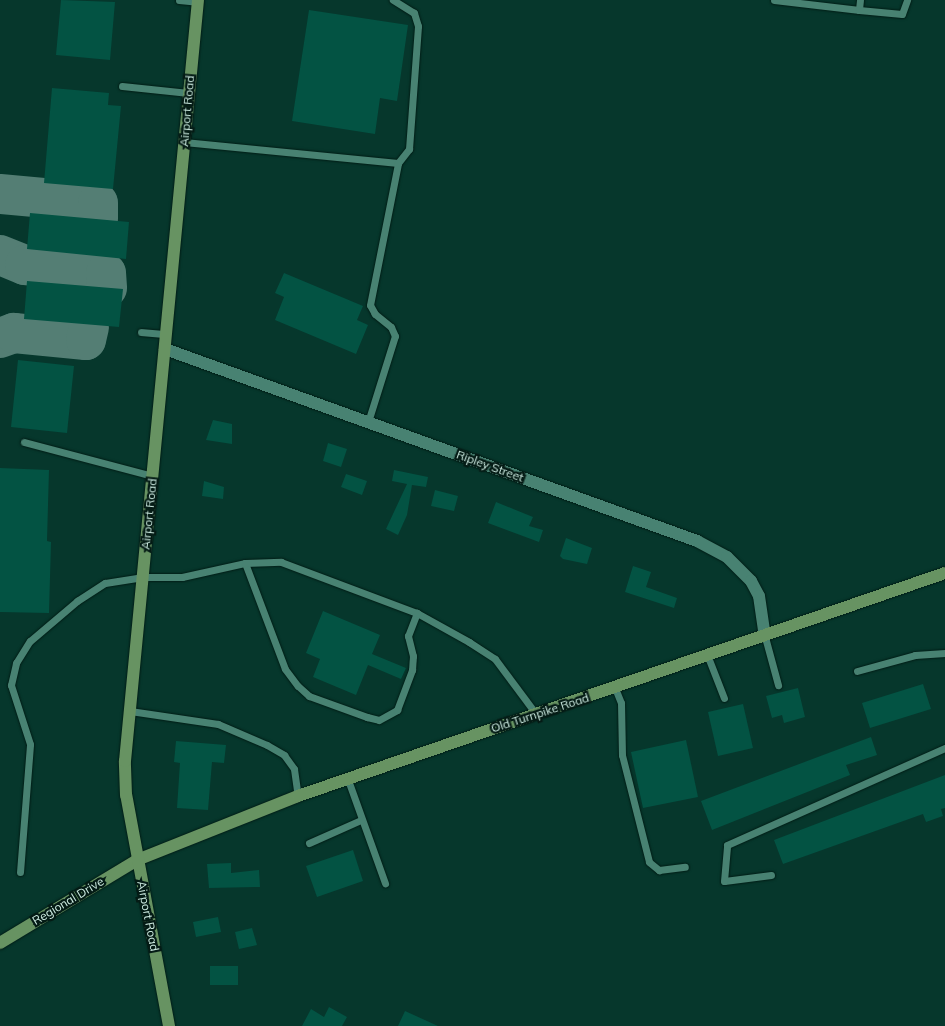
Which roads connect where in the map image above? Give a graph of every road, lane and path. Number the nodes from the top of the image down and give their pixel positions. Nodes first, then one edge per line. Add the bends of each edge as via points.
1 (178, 0) edge
2 (393, 0) edge
3 (774, 0) edge
4 (860, 0) edge
5 (907, 0) edge
6 (197, 1) edge
7 (859, 10) junction
8 (122, 86) dead end
9 (189, 93) junction
10 (184, 142) junction
11 (398, 163) junction
12 (141, 332) dead end
13 (166, 334) junction
14 (164, 349) junction
15 (368, 422) junction
16 (24, 442) dead end
17 (153, 476) junction
18 (245, 563) junction
19 (945, 573) edge
20 (142, 578) junction
21 (417, 613) junction
22 (765, 637) junction
23 (945, 653) edge
24 (708, 657) junction
25 (856, 671) dead end
26 (778, 685) dead end
27 (615, 688) junction
28 (724, 698) dead end
29 (130, 710) junction
30 (536, 714) junction
31 (945, 748) edge
32 (347, 777) junction
33 (298, 796) junction
34 (361, 820) junction
35 (309, 843) dead end
36 (137, 860) junction
37 (685, 868) dead end
38 (20, 872) dead end
39 (771, 875) dead end
40 (385, 883) dead end
41 (0, 943) edge
42 (169, 1026) edge

1 - 6 lane
2 - 11 lane via 414,13 418,26 410,150
3 - 7 lane
4 - 7 lane
5 - 7 lane via 902,14
6 - 9 street, Airport Road
8 - 9 lane
9 - 10 street, Airport Road
10 - 11 lane
10 - 13 street, Airport Road
11 - 15 lane via 370,305 375,314 391,327 395,336
12 - 13 lane
13 - 14 street, Airport Road
14 - 15 street, Ripley Street
14 - 17 street, Airport Road
15 - 22 street, Ripley Street via 697,541 727,557 751,581 759,596
16 - 17 lane
17 - 20 street, Airport Road
18 - 20 lane via 182,577
18 - 21 lane via 281,562
18 - 21 lane via 285,669 298,686 309,696 366,717 379,720 397,710 412,670 413,656 408,636
19 - 22 street, Old Turnpike Road
20 - 29 street, Airport Road
20 - 38 lane via 105,583 77,601 30,641 16,663 12,685 30,744
21 - 30 lane via 495,659
22 - 24 street, Old Turnpike Road
22 - 26 lane
23 - 25 lane via 915,655
24 - 27 street, Old Turnpike Road
24 - 28 lane
27 - 30 street, Old Turnpike Road
27 - 37 lane via 621,703 622,755 649,862 659,870
29 - 33 lane via 218,724 267,745 284,755 294,770
29 - 36 street, Airport Road via 126,795
30 - 32 street, Old Turnpike Road
31 - 39 lane via 727,845 724,881
32 - 33 street, Old Turnpike Road
32 - 34 lane
33 - 36 street, Old Turnpike Road
34 - 35 lane
34 - 40 lane
36 - 41 street, Regional Drive
36 - 42 street, Airport Road

